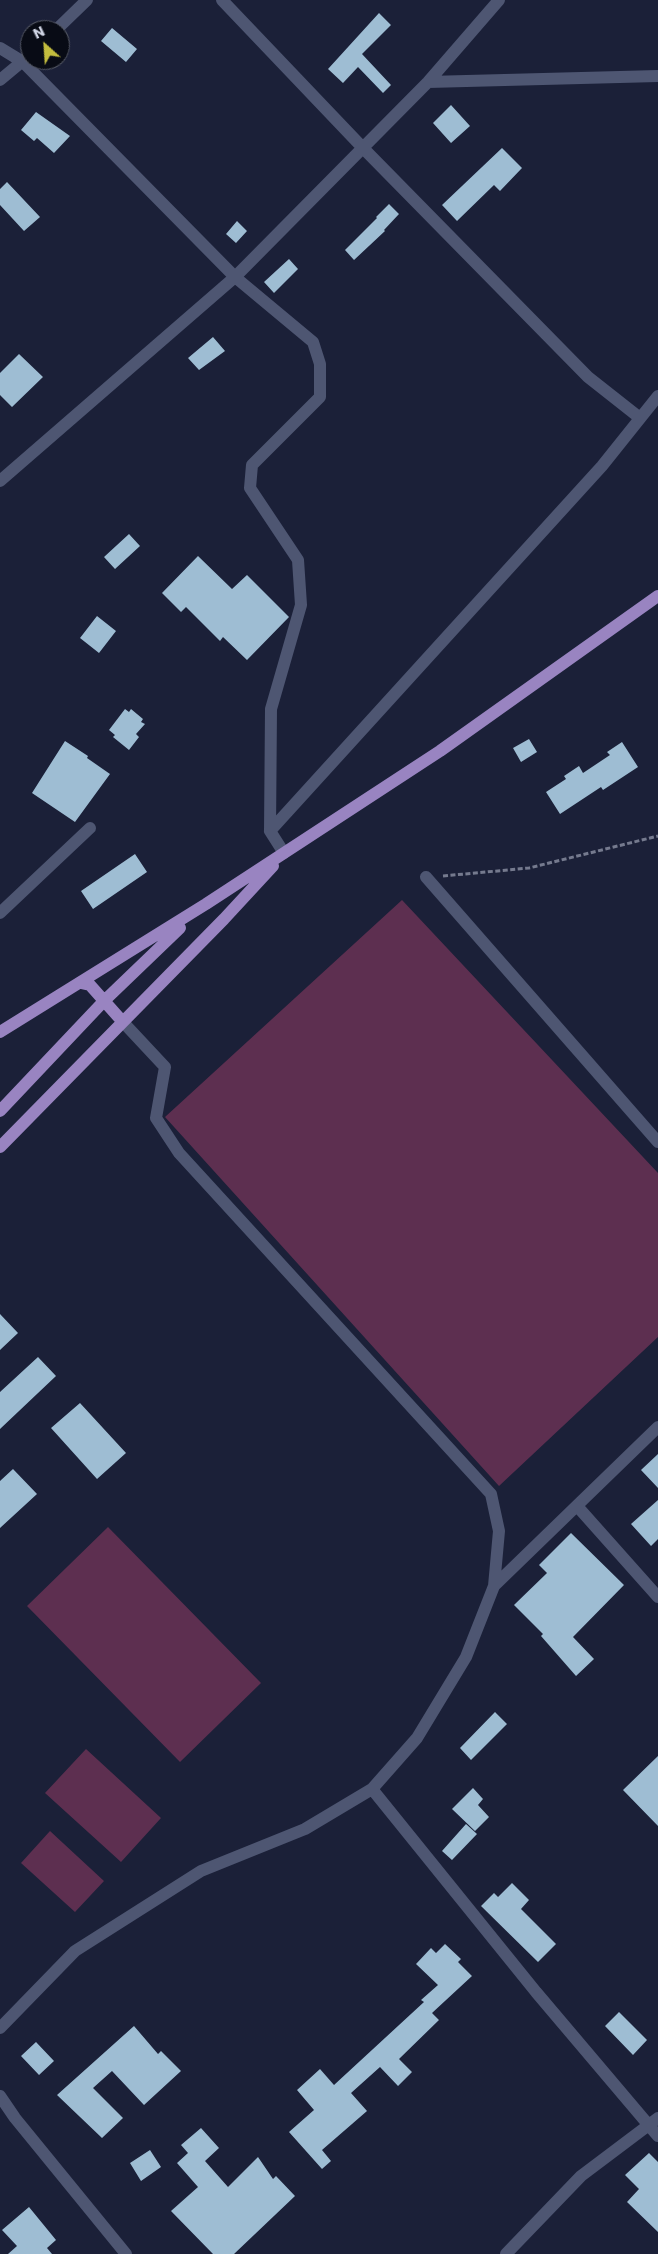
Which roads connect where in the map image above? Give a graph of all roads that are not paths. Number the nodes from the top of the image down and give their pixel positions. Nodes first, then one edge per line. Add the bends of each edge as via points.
1 (87, 0) edge
2 (222, 0) edge
3 (499, 0) edge
4 (66, 20) edge
5 (0, 48) edge
6 (20, 56) edge
7 (20, 63) edge
8 (37, 70) edge
9 (658, 76) edge
10 (0, 80) edge
11 (428, 82) junction
12 (363, 148) junction
13 (235, 277) junction
14 (658, 396) edge
15 (640, 418) junction
16 (0, 482) edge
17 (658, 596) edge
18 (90, 828) dead end
19 (270, 831) junction
20 (284, 853) junction
21 (426, 877) road end
22 (206, 904) junction
23 (0, 913) edge
24 (81, 983) junction
25 (104, 1001) junction
26 (122, 1021) junction
27 (0, 1032) edge
28 (0, 1111) edge
29 (658, 1142) edge
30 (0, 1147) edge
31 (658, 1427) edge
32 (577, 1506) junction
33 (494, 1586) junction
34 (658, 1597) edge
35 (372, 1789) junction
36 (0, 2028) edge
37 (0, 2096) edge
38 (653, 2122) edge
39 (658, 2136) edge
40 (126, 2254) edge
41 (506, 2254) edge

1 - 4 street
2 - 12 street
3 - 11 street
5 - 6 street
7 - 10 street
8 - 13 street
9 - 11 street
11 - 12 street
12 - 13 street
12 - 15 street via 588,377
13 - 16 street
13 - 19 street via 313,342 322,380 320,398 252,465 250,488 298,560 301,604 271,709
14 - 15 street
15 - 19 street via 602,466
17 - 20 main road via 440,751
18 - 23 street
19 - 20 street
20 - 22 main road
20 - 26 main road via 224,919
21 - 29 street
22 - 24 main road
22 - 25 main road
24 - 25 main road via 90,985
24 - 27 main road
25 - 26 main road
25 - 28 main road
26 - 30 main road
26 - 33 street via 165,1067 156,1118 179,1153 491,1494 499,1531
31 - 32 street
32 - 33 street
32 - 34 street
33 - 35 street via 466,1657 417,1738
35 - 36 street via 305,1829 201,1871 74,1951
35 - 38 street via 536,1992
37 - 40 street
38 - 39 street
38 - 41 street via 582,2176

